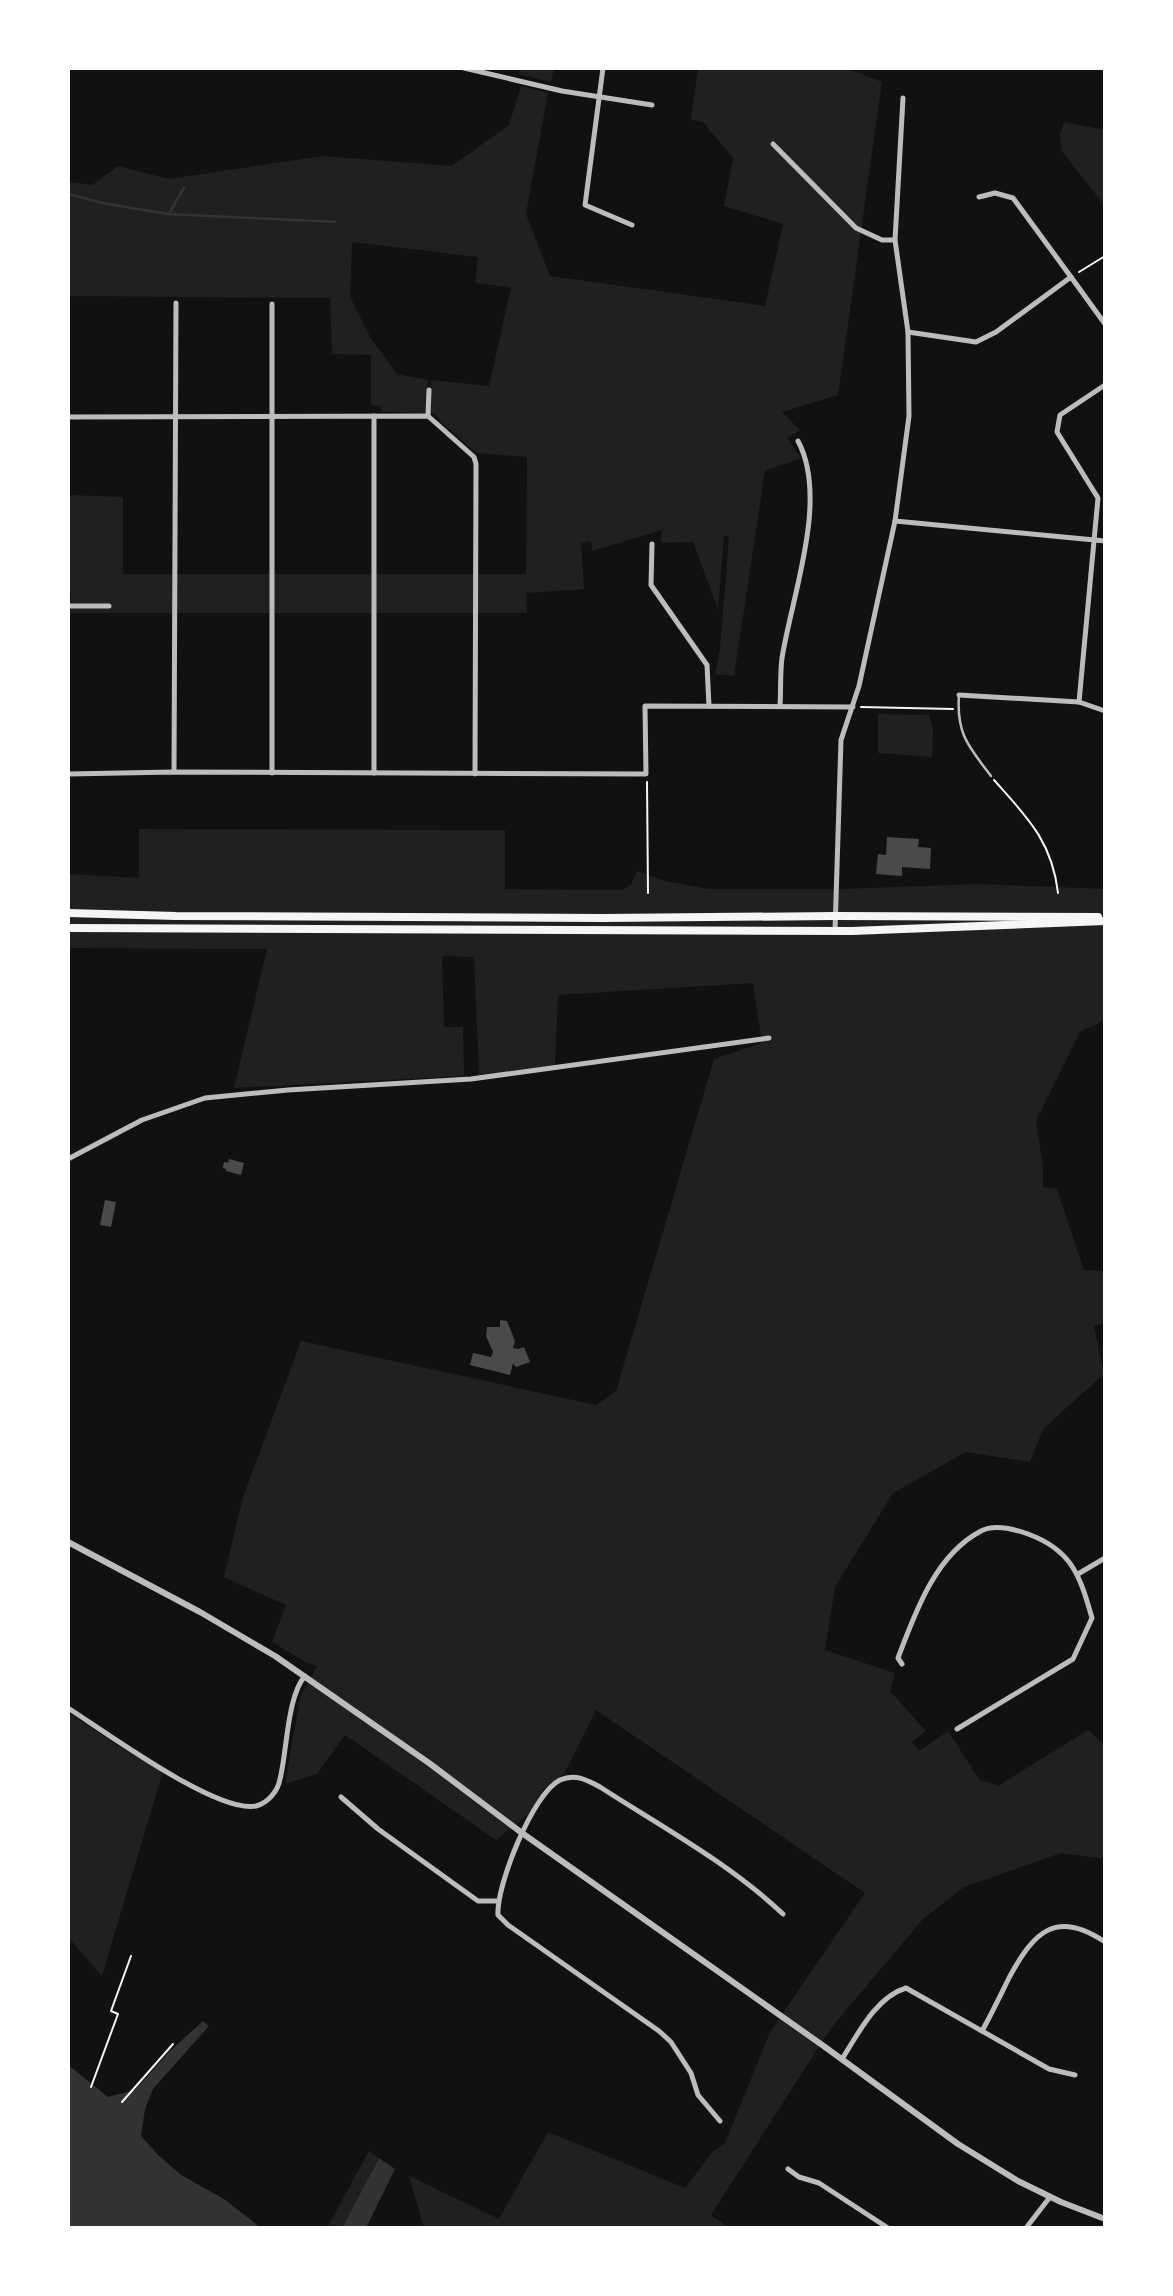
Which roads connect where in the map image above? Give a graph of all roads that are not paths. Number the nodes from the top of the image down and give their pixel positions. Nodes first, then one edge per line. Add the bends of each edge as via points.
1 (464, 68) edge
2 (603, 68) edge
3 (599, 97) junction
4 (903, 98) dead end
5 (652, 105) dead end
6 (772, 144) dead end
7 (979, 197) dead end
8 (632, 225) dead end
9 (895, 240) junction
10 (1071, 277) junction
11 (176, 303) dead end
12 (272, 304) dead end
13 (1105, 324) edge
14 (908, 332) junction
15 (1105, 385) edge
16 (429, 390) dead end
17 (273, 416) junction
18 (374, 416) junction
19 (428, 416) junction
20 (68, 417) edge
21 (176, 417) junction
22 (798, 442) dead end
23 (895, 521) junction
24 (1094, 540) junction
25 (1105, 541) edge
26 (652, 544) dead end
27 (68, 606) edge
28 (109, 606) dead end
29 (959, 695) joint
30 (1079, 702) junction
31 (709, 706) junction
32 (780, 706) junction
33 (853, 707) junction
34 (1105, 710) edge
35 (174, 772) junction
36 (272, 773) junction
37 (374, 773) junction
38 (68, 774) edge
39 (475, 774) junction
40 (991, 776) road end
41 (68, 913) edge
42 (835, 916) junction
43 (1105, 919) edge
44 (68, 928) edge
45 (835, 931) junction
46 (769, 1038) dead end
47 (68, 1159) edge
48 (68, 1542) edge
49 (1105, 1558) edge
50 (1078, 1574) junction
51 (902, 1664) dead end
52 (305, 1676) junction
53 (68, 1708) edge
54 (957, 1729) dead end
55 (341, 1797) dead end
56 (522, 1833) junction
57 (497, 1901) junction
58 (783, 1914) dead end
59 (1105, 1942) edge
60 (982, 2031) junction
61 (842, 2059) junction
62 (1075, 2076) dead end
63 (720, 2121) dead end
64 (788, 2169) dead end
65 (1050, 2197) junction
66 (1105, 2219) edge
67 (888, 2228) edge
68 (1026, 2228) edge

1 - 3 street
2 - 3 street
3 - 5 street
3 - 8 street via 585,205
4 - 9 street
6 - 9 street via 856,228 882,240
7 - 10 street via 995,193 1013,198
9 - 14 street
10 - 13 street
10 - 14 street via 976,342
11 - 21 street
12 - 17 street
14 - 23 street via 909,416
15 - 24 street via 1060,415 1057,432 1098,498
16 - 19 street
17 - 18 street
17 - 21 street
17 - 36 street
18 - 19 street
18 - 37 street
19 - 39 street via 474,457 476,464
20 - 21 street
21 - 35 street
22 - 32 street via 807,457 811,509 782,660
23 - 24 street
23 - 33 street
24 - 25 street
24 - 30 street
26 - 31 street via 652,585 707,666
27 - 28 street
29 - 30 street
29 - 40 lane via 957,717 967,743
30 - 34 street
31 - 32 street
31 - 39 street via 645,706 646,774
32 - 33 street
33 - 42 street via 841,740
35 - 36 street
35 - 38 street
36 - 37 street
37 - 39 street
41 - 42 main road
42 - 43 main road
42 - 45 street
43 - 45 main road
44 - 45 main road
46 - 47 street via 471,1079 205,1098 142,1120
48 - 52 street via 200,1612
49 - 50 street
50 - 51 street via 1058,1550 1035,1536 1015,1529 982,1530 953,1552 929,1585 898,1658
50 - 54 street via 1092,1618 1073,1659
52 - 53 street via 293,1702 279,1784 272,1797 257,1806 211,1796
52 - 56 street
55 - 57 street via 478,1901
56 - 57 street
56 - 58 street via 558,1781 586,1779 735,1874
56 - 61 street
57 - 63 street via 498,1915 508,1925 671,2042 691,2073 698,2095
59 - 60 street via 1071,1927 1054,1927 1039,1935 1025,1949
60 - 61 street via 906,1988 892,1992 881,2003
60 - 62 street via 1049,2069
61 - 65 street via 958,2144
64 - 67 street via 819,2183
65 - 66 street
65 - 68 street

